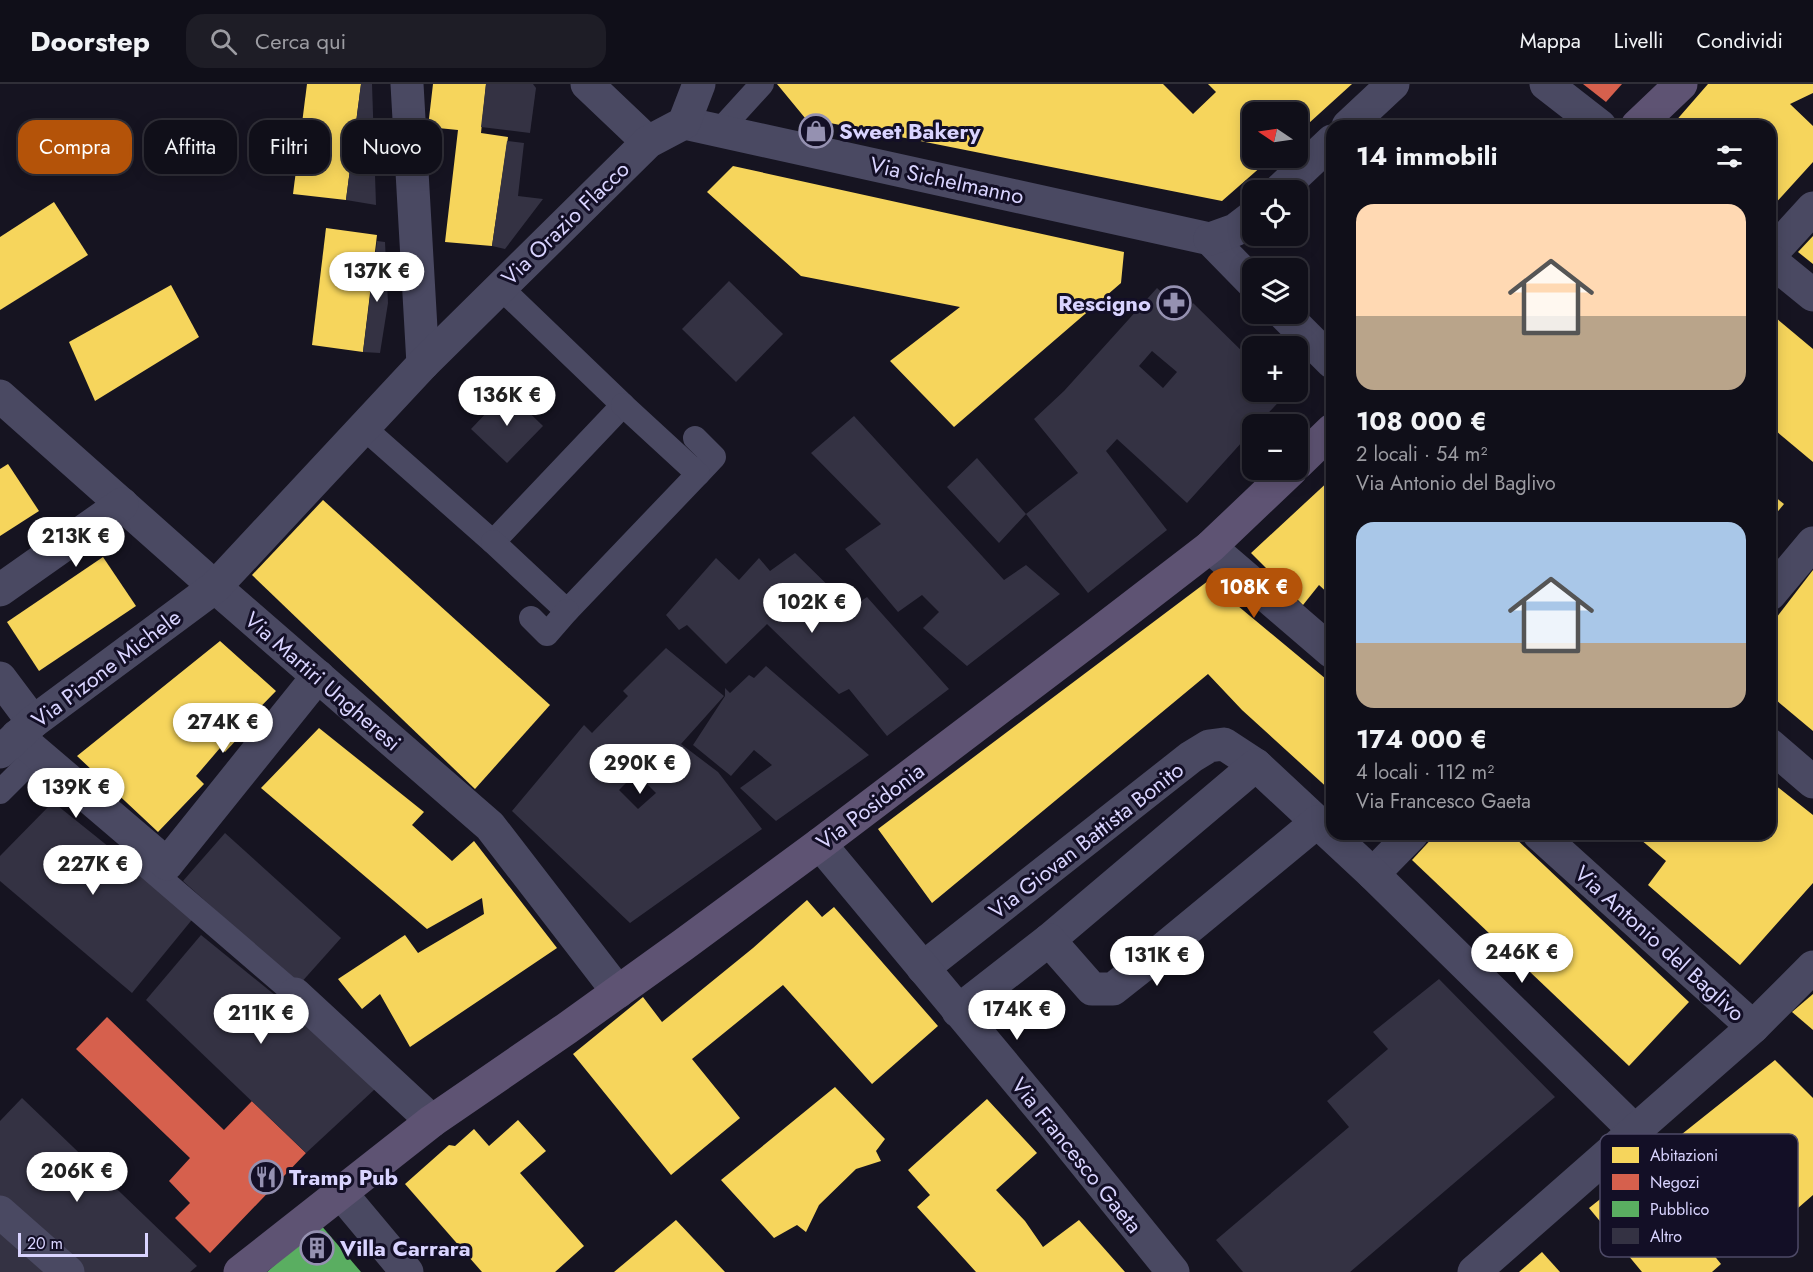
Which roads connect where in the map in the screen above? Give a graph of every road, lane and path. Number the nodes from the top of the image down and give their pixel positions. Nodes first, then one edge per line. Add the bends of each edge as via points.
1 (407, 84) edge
2 (587, 84) edge
3 (699, 84) edge
4 (762, 84) edge
5 (1393, 84) edge
6 (1546, 84) edge
7 (1681, 84) edge
8 (1354, 120) edge
9 (1592, 120) edge
10 (1644, 120) edge
11 (684, 123) junction
12 (720, 130) junction
13 (648, 142) junction
14 (1326, 147) edge
15 (1291, 180) edge
16 (1813, 208) edge
17 (1242, 225) edge
18 (1210, 238) junction
19 (1776, 251) edge
20 (1776, 263) edge
21 (1242, 272) edge
22 (500, 287) junction
23 (1813, 295) edge
24 (1294, 324) edge
25 (1326, 357) edge
26 (423, 364) junction
27 (623, 405) junction
28 (7, 414) edge
29 (364, 428) junction
30 (1326, 436) edge
31 (694, 438) dead end
32 (1308, 453) edge
33 (698, 474) junction
34 (1280, 480) edge
35 (122, 504) junction
36 (493, 542) junction
37 (1813, 543) edge
38 (1210, 547) junction
39 (215, 587) junction
40 (1776, 587) edge
41 (0, 590) edge
42 (567, 611) junction
43 (531, 618) dead end
44 (1326, 647) edge
45 (318, 676) junction
46 (0, 678) edge
47 (17, 737) edge
48 (1776, 750) edge
49 (1256, 765) junction
50 (1813, 782) edge
51 (0, 792) edge
52 (1317, 822) junction
53 (1326, 830) edge
54 (1336, 840) edge
55 (1406, 840) edge
56 (1546, 840) edge
57 (820, 844) junction
58 (1373, 874) junction
59 (1049, 940) junction
60 (1813, 967) edge
61 (923, 968) junction
62 (618, 992) junction
63 (295, 994) joint
64 (958, 1011) junction
65 (1753, 1028) junction
66 (432, 1121) junction
67 (1635, 1131) junction
68 (1632, 1134) edge
69 (1600, 1162) edge
70 (340, 1192) junction
71 (0, 1212) edge
72 (68, 1272) edge
73 (240, 1272) edge
74 (407, 1272) edge
75 (1173, 1272) edge
76 (1474, 1272) edge

1 - 26 street
2 - 13 street, Via Orazio Flacco
3 - 11 street
4 - 12 lane
5 - 8 street
6 - 9 street
7 - 10 main road
11 - 12 street, Via Sichelmanno
11 - 13 street
12 - 18 street, Via Sichelmanno
13 - 22 street, Via Orazio Flacco
14 - 15 street
16 - 19 street
17 - 18 street
18 - 21 street
20 - 23 street
22 - 26 street, Via Orazio Flacco
22 - 27 lane
24 - 25 street
26 - 29 street, Via Orazio Flacco
27 - 33 lane
27 - 36 lane
28 - 35 street, Via Martiri Ungheresi
29 - 36 lane
29 - 39 street, Via Orazio Flacco
30 - 32 main road
31 - 33 lane via 714,457
33 - 42 lane
34 - 38 main road, Via Posidonia
35 - 39 street, Via Martiri Ungheresi
35 - 41 street
36 - 42 lane
37 - 40 street
38 - 44 street
38 - 57 main road, Via Posidonia
39 - 45 street, Via Martiri Ungheresi
39 - 47 street, Via Pizone Michele
42 - 43 lane via 547,634
45 - 47 street via 167,864
45 - 62 street, Via Martiri Ungheresi via 490,826
46 - 47 street
48 - 50 street
49 - 52 street, Via Giovan Battista Bonito
49 - 59 street
49 - 61 street, Via Giovan Battista Bonito via 1224,744 1209,746
51 - 63 lane via 29,763
52 - 53 street, Via Giovan Battista Bonito
52 - 59 street via 1113,989 1092,990
54 - 58 street, Via Giovan Battista Bonito
55 - 58 street
56 - 65 street, Via Antonio del Baglivo
57 - 61 street, Via Francesco Gaeta
57 - 62 main road, Via Posidonia
58 - 67 street, Via Giovan Battista Bonito
59 - 64 street
60 - 65 street
61 - 64 street, Via Francesco Gaeta
62 - 66 main road, Via Posidonia
63 - 66 street
64 - 75 street, Via Francesco Gaeta
65 - 67 street
66 - 70 main road, Via Posidonia
67 - 68 street
69 - 76 street
70 - 73 main road, Via Posidonia
70 - 74 street
71 - 72 street

